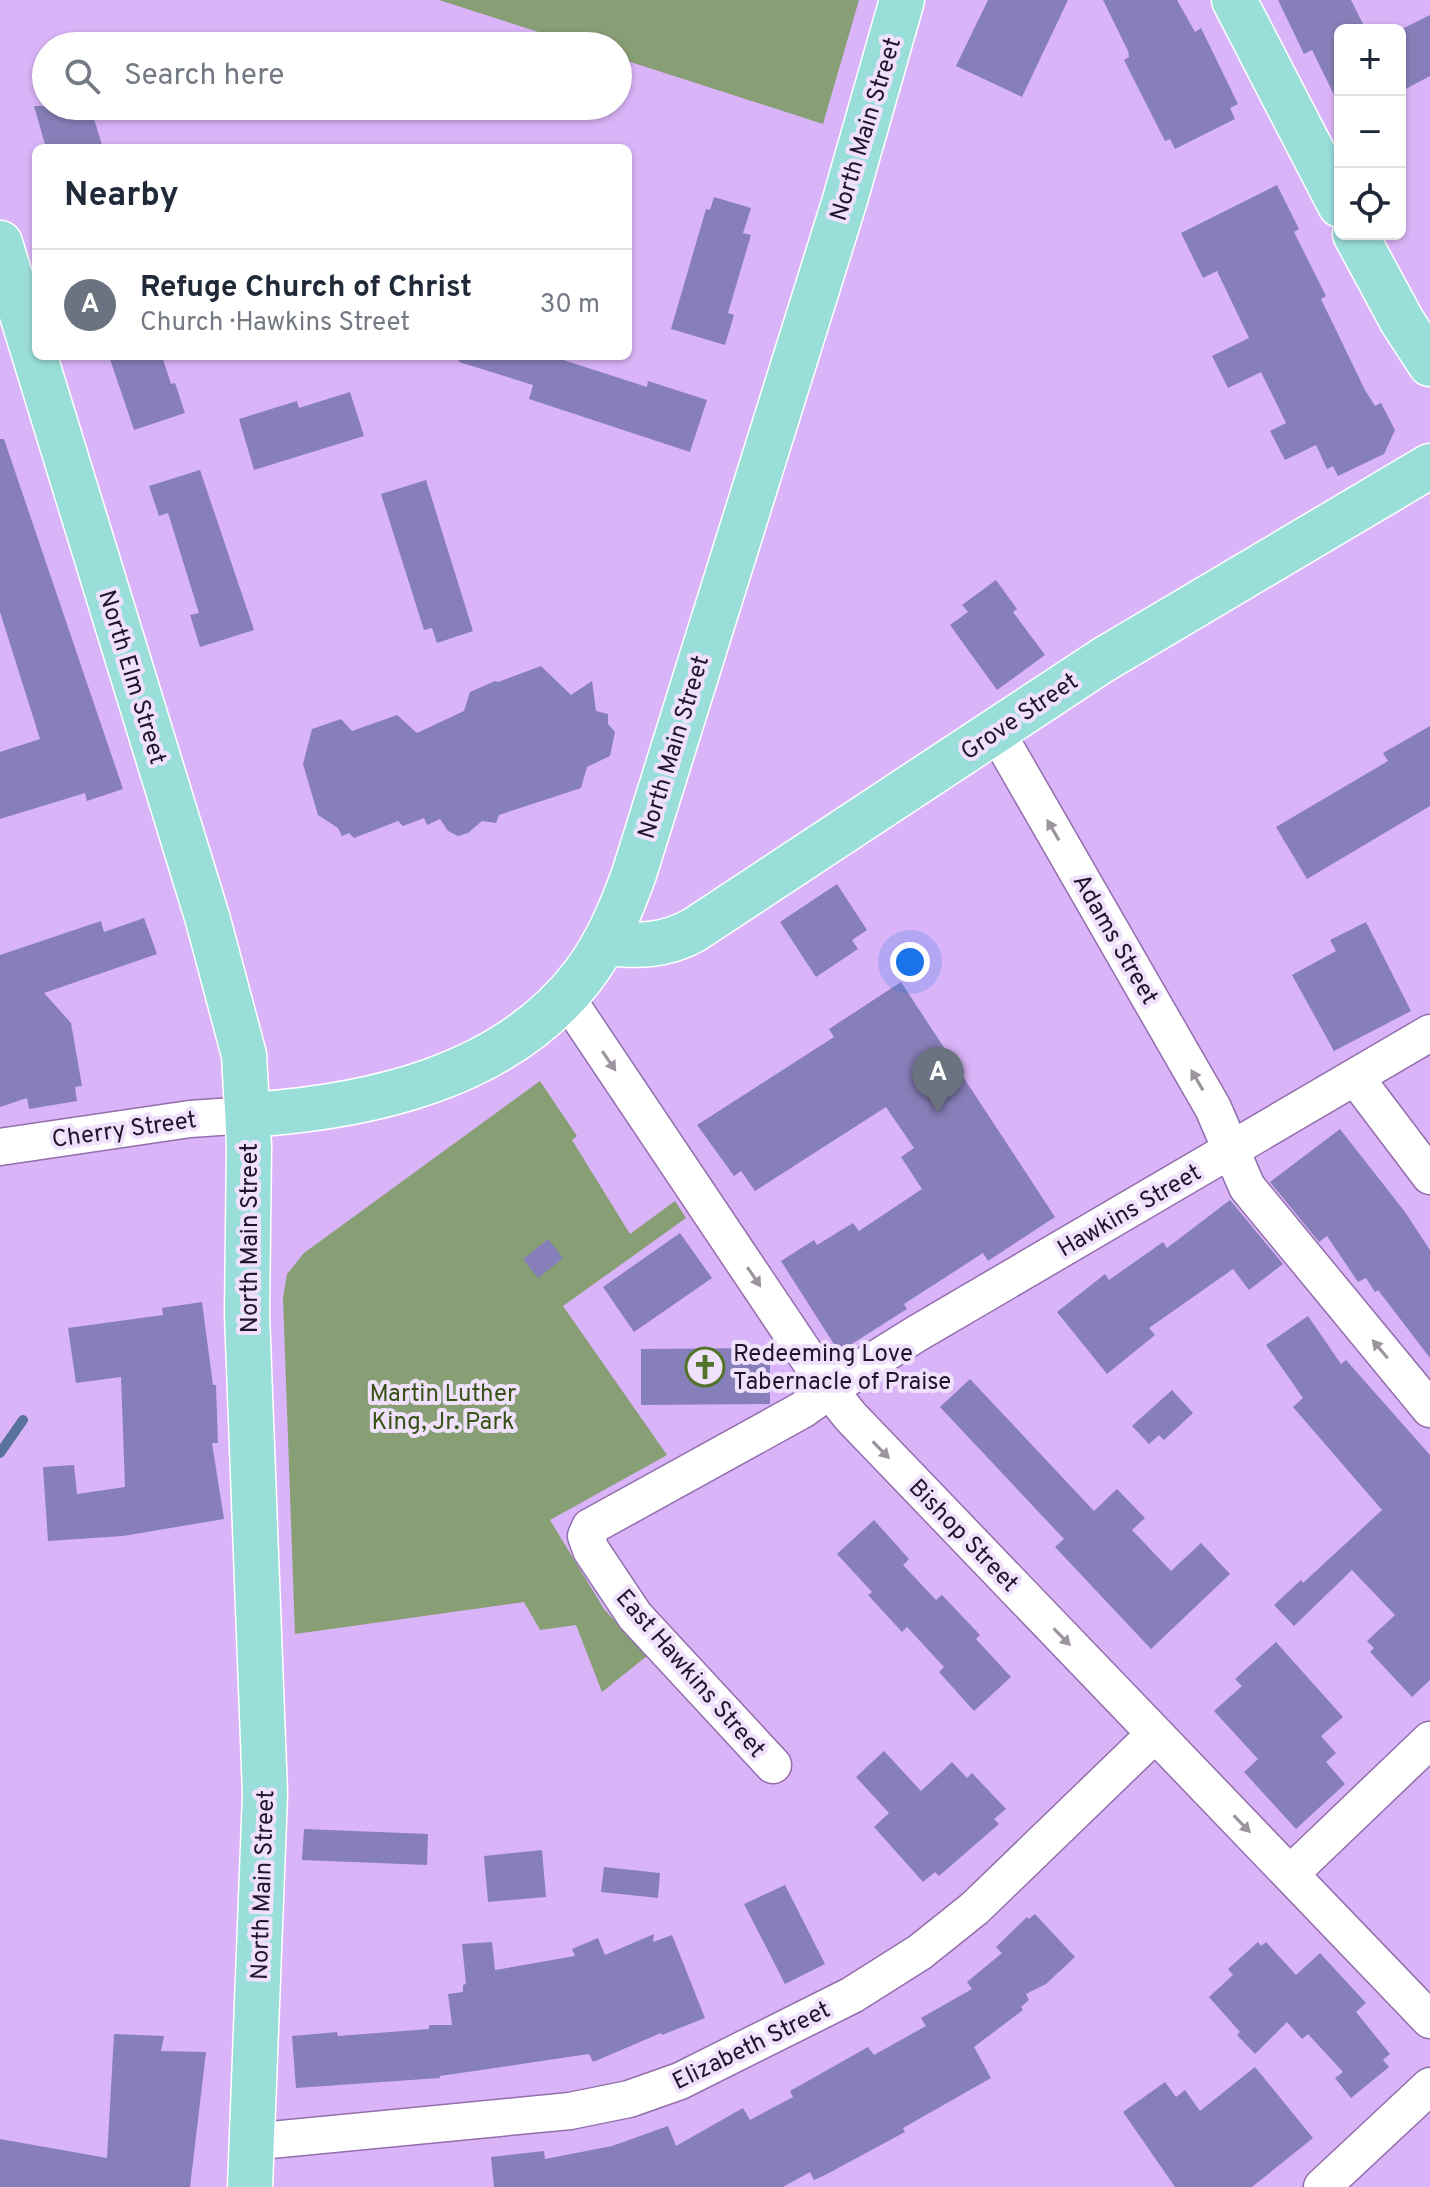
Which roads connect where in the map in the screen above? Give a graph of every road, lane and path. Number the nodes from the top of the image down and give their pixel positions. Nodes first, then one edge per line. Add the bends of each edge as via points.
1 (902, 0) edge
2 (1234, 0) edge
3 (1334, 193) edge
4 (1358, 240) edge
5 (0, 243) edge
6 (32, 347) edge
7 (36, 360) edge
8 (1430, 364) edge
9 (1430, 466) edge
10 (996, 731) junction
11 (604, 943) junction
12 (566, 997) junction
13 (1430, 1033) edge
14 (1355, 1077) junction
15 (248, 1115) junction
16 (0, 1147) edge
17 (1230, 1150) junction
18 (1430, 1176) edge
19 (830, 1391) junction
20 (1430, 1409) edge
21 (1155, 1734) junction
22 (1430, 1740) edge
23 (773, 1765) dead end
24 (1290, 1874) junction
25 (1430, 2020) edge
26 (1430, 2086) edge
27 (251, 2142) junction
28 (250, 2187) edge
29 (1322, 2187) edge

1 - 11 main road, North Main Street via 844,203 638,859
2 - 3 main road
4 - 8 main road
5 - 6 main road, North Elm Street
7 - 15 main road, North Elm Street via 208,920 240,1035
9 - 10 main road, Grove Street via 1103,660
10 - 11 main road, Grove Street via 683,936 654,945
17 -> 10 street, Adams Street via 1213,1108
11 - 12 main road, North Main Street
12 - 15 main road, North Main Street via 501,1048 436,1079 349,1104
12 -> 19 street, Bishop Street
13 - 14 street, Hawkins Street
14 - 17 street, Hawkins Street
14 - 18 street
15 - 16 street, Cherry Street
15 - 27 main road, North Main Street via 247,1314 265,1794
17 - 19 street, Hawkins Street via 916,1334
20 -> 17 street, Adams Street via 1253,1196
19 -> 21 street, Bishop Street
19 - 23 street, East Hawkins Street via 595,1523 586,1536 635,1616
21 -> 24 street, Bishop Street
21 - 27 street, Elizabeth Street via 975,1908 920,1952 852,1995 680,2081 570,2111
22 - 24 street
24 - 25 street, Bishop Street
26 - 29 street
27 - 28 main road, North Main Street

